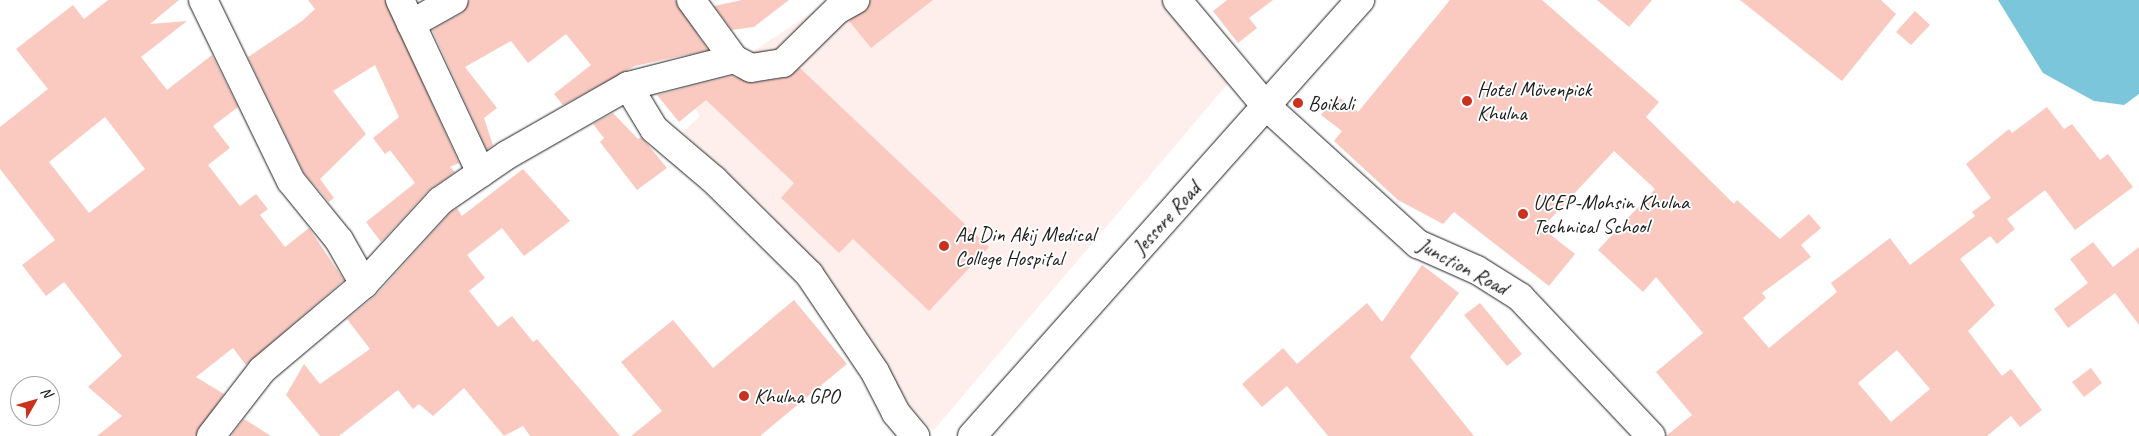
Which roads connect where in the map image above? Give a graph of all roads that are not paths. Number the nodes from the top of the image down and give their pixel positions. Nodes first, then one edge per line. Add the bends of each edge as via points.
1 (203, 0) edge
2 (454, 0) edge
3 (691, 0) edge
4 (855, 0) edge
5 (1177, 0) edge
6 (1360, 0) edge
7 (406, 12) edge
8 (734, 59) junction
9 (628, 86) junction
10 (1265, 105) junction
11 (481, 173) junction
12 (364, 284) junction
13 (210, 436) edge
14 (915, 436) edge
15 (972, 436) edge
16 (1651, 436) edge

1 - 12 main road via 291,181 339,240
2 - 7 main road
3 - 8 main road
4 - 8 main road via 837,10 783,63 751,68
5 - 10 main road, Junction Road
6 - 10 main road, Jessore Road
7 - 11 main road
8 - 9 main road
9 - 11 main road
9 - 14 main road via 654,129 714,180 809,274 875,372 896,413
10 - 15 main road, Jessore Road
10 - 16 main road, Junction Road via 1418,244 1477,270 1520,297
11 - 12 main road via 440,200
12 - 13 main road via 262,370

